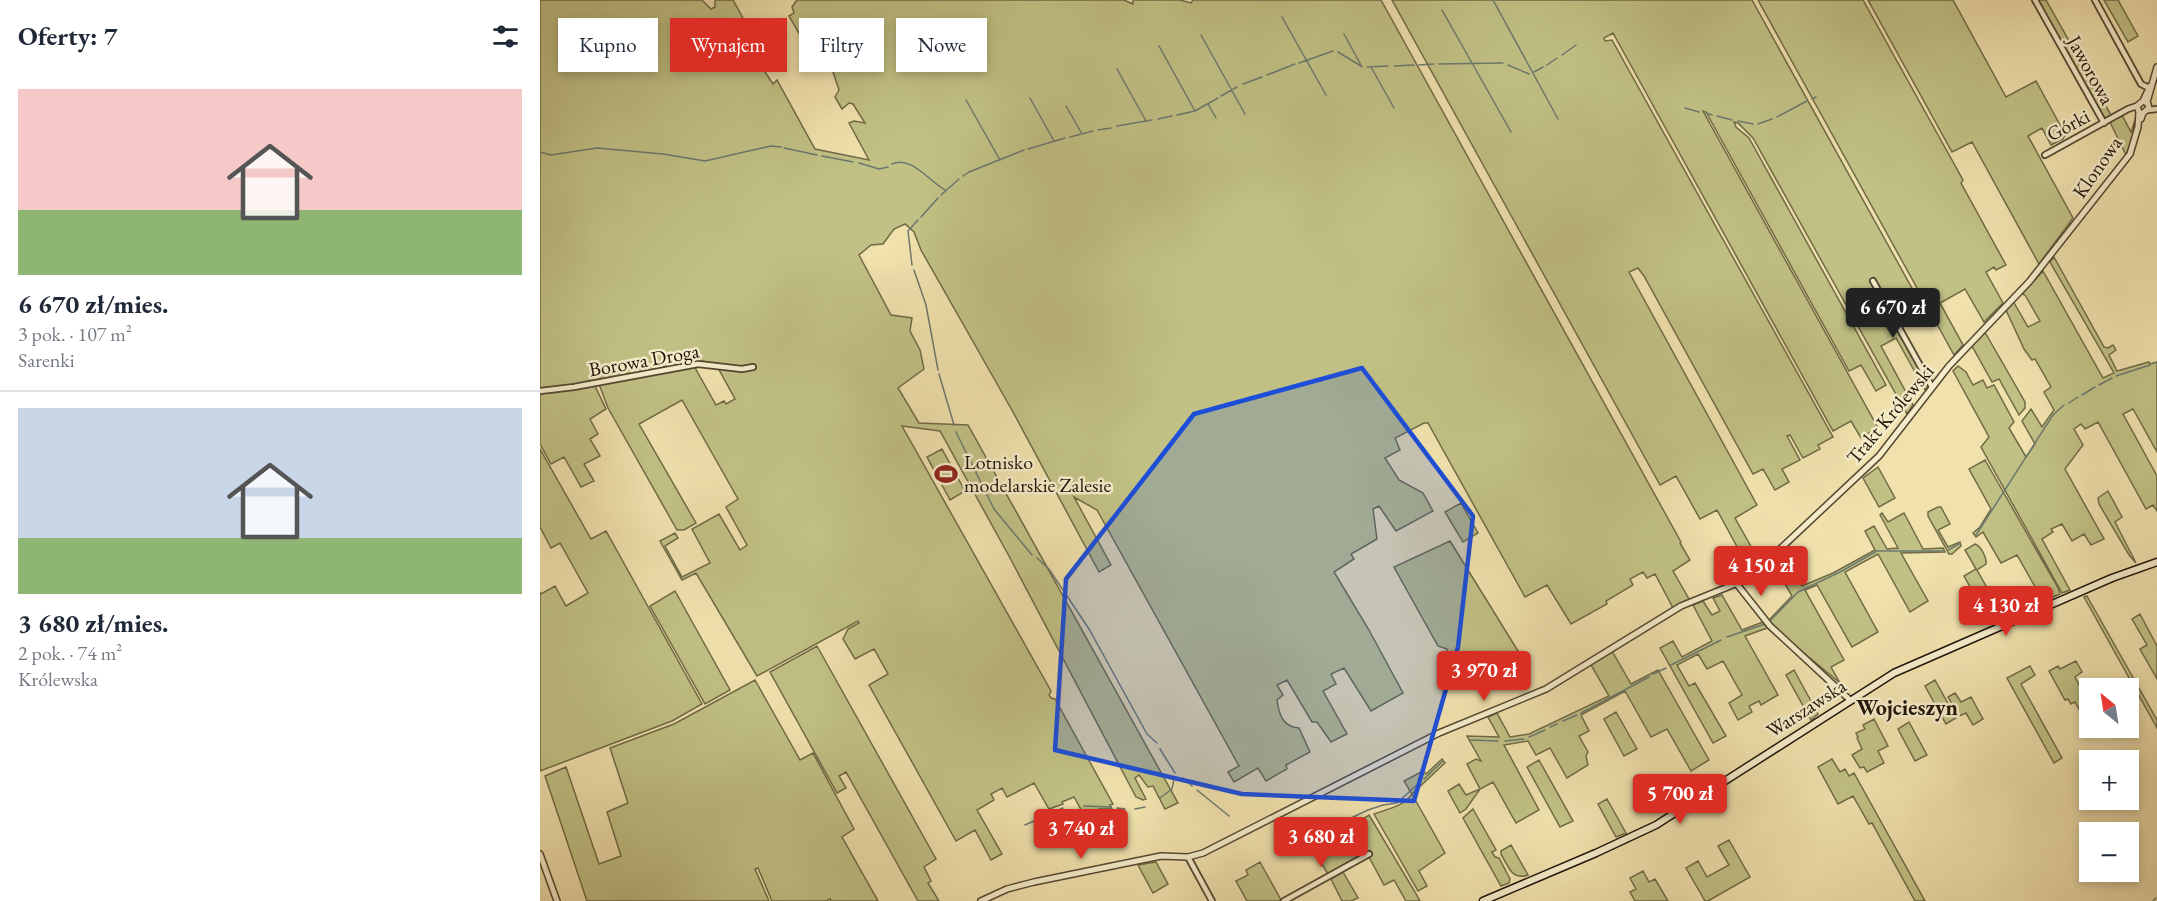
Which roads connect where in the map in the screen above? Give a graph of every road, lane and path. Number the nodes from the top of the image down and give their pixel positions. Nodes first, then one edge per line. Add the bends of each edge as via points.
1 (2036, 0) edge
2 (2095, 0) edge
3 (2157, 67) edge
4 (2150, 87) junction
5 (2144, 107) junction
6 (2157, 108) edge
7 (2104, 123) junction
8 (2045, 154) dead end
9 (2075, 222) joint
10 (1873, 281) dead end
11 (753, 367) dead end
12 (1932, 387) junction
13 (540, 391) edge
14 (2157, 562) edge
15 (1736, 583) junction
16 (1850, 700) junction
17 (540, 854) edge
18 (1369, 854) dead end
19 (1188, 857) junction
20 (557, 901) edge
21 (981, 901) edge
22 (1212, 901) edge
23 (1284, 901) edge
24 (1483, 901) edge

1 - 7 street, Jaworowa
2 - 4 street via 2141,84
3 - 4 street, Klonowa
4 - 5 street, Klonowa
5 - 6 street, Górki
5 - 7 street, Górki via 2128,109
5 - 9 street, Klonowa via 2130,154
7 - 8 street, Górki
9 - 12 street, Trakt Królewski via 2029,282
10 - 12 street
11 - 13 street, Borowa Droga via 698,364
12 - 15 street, Trakt Królewski via 1874,462 1784,546 1751,567
14 - 16 main road, Warszawska via 1921,660
15 - 16 street via 1763,619
15 - 19 street, Trakt Królewski via 1682,606 1546,689 1439,733 1203,853
16 - 24 main road, Warszawska via 1656,825
17 - 20 street
18 - 23 street
19 - 21 street, Trakt Królewski via 1161,856 1039,881
19 - 22 street

